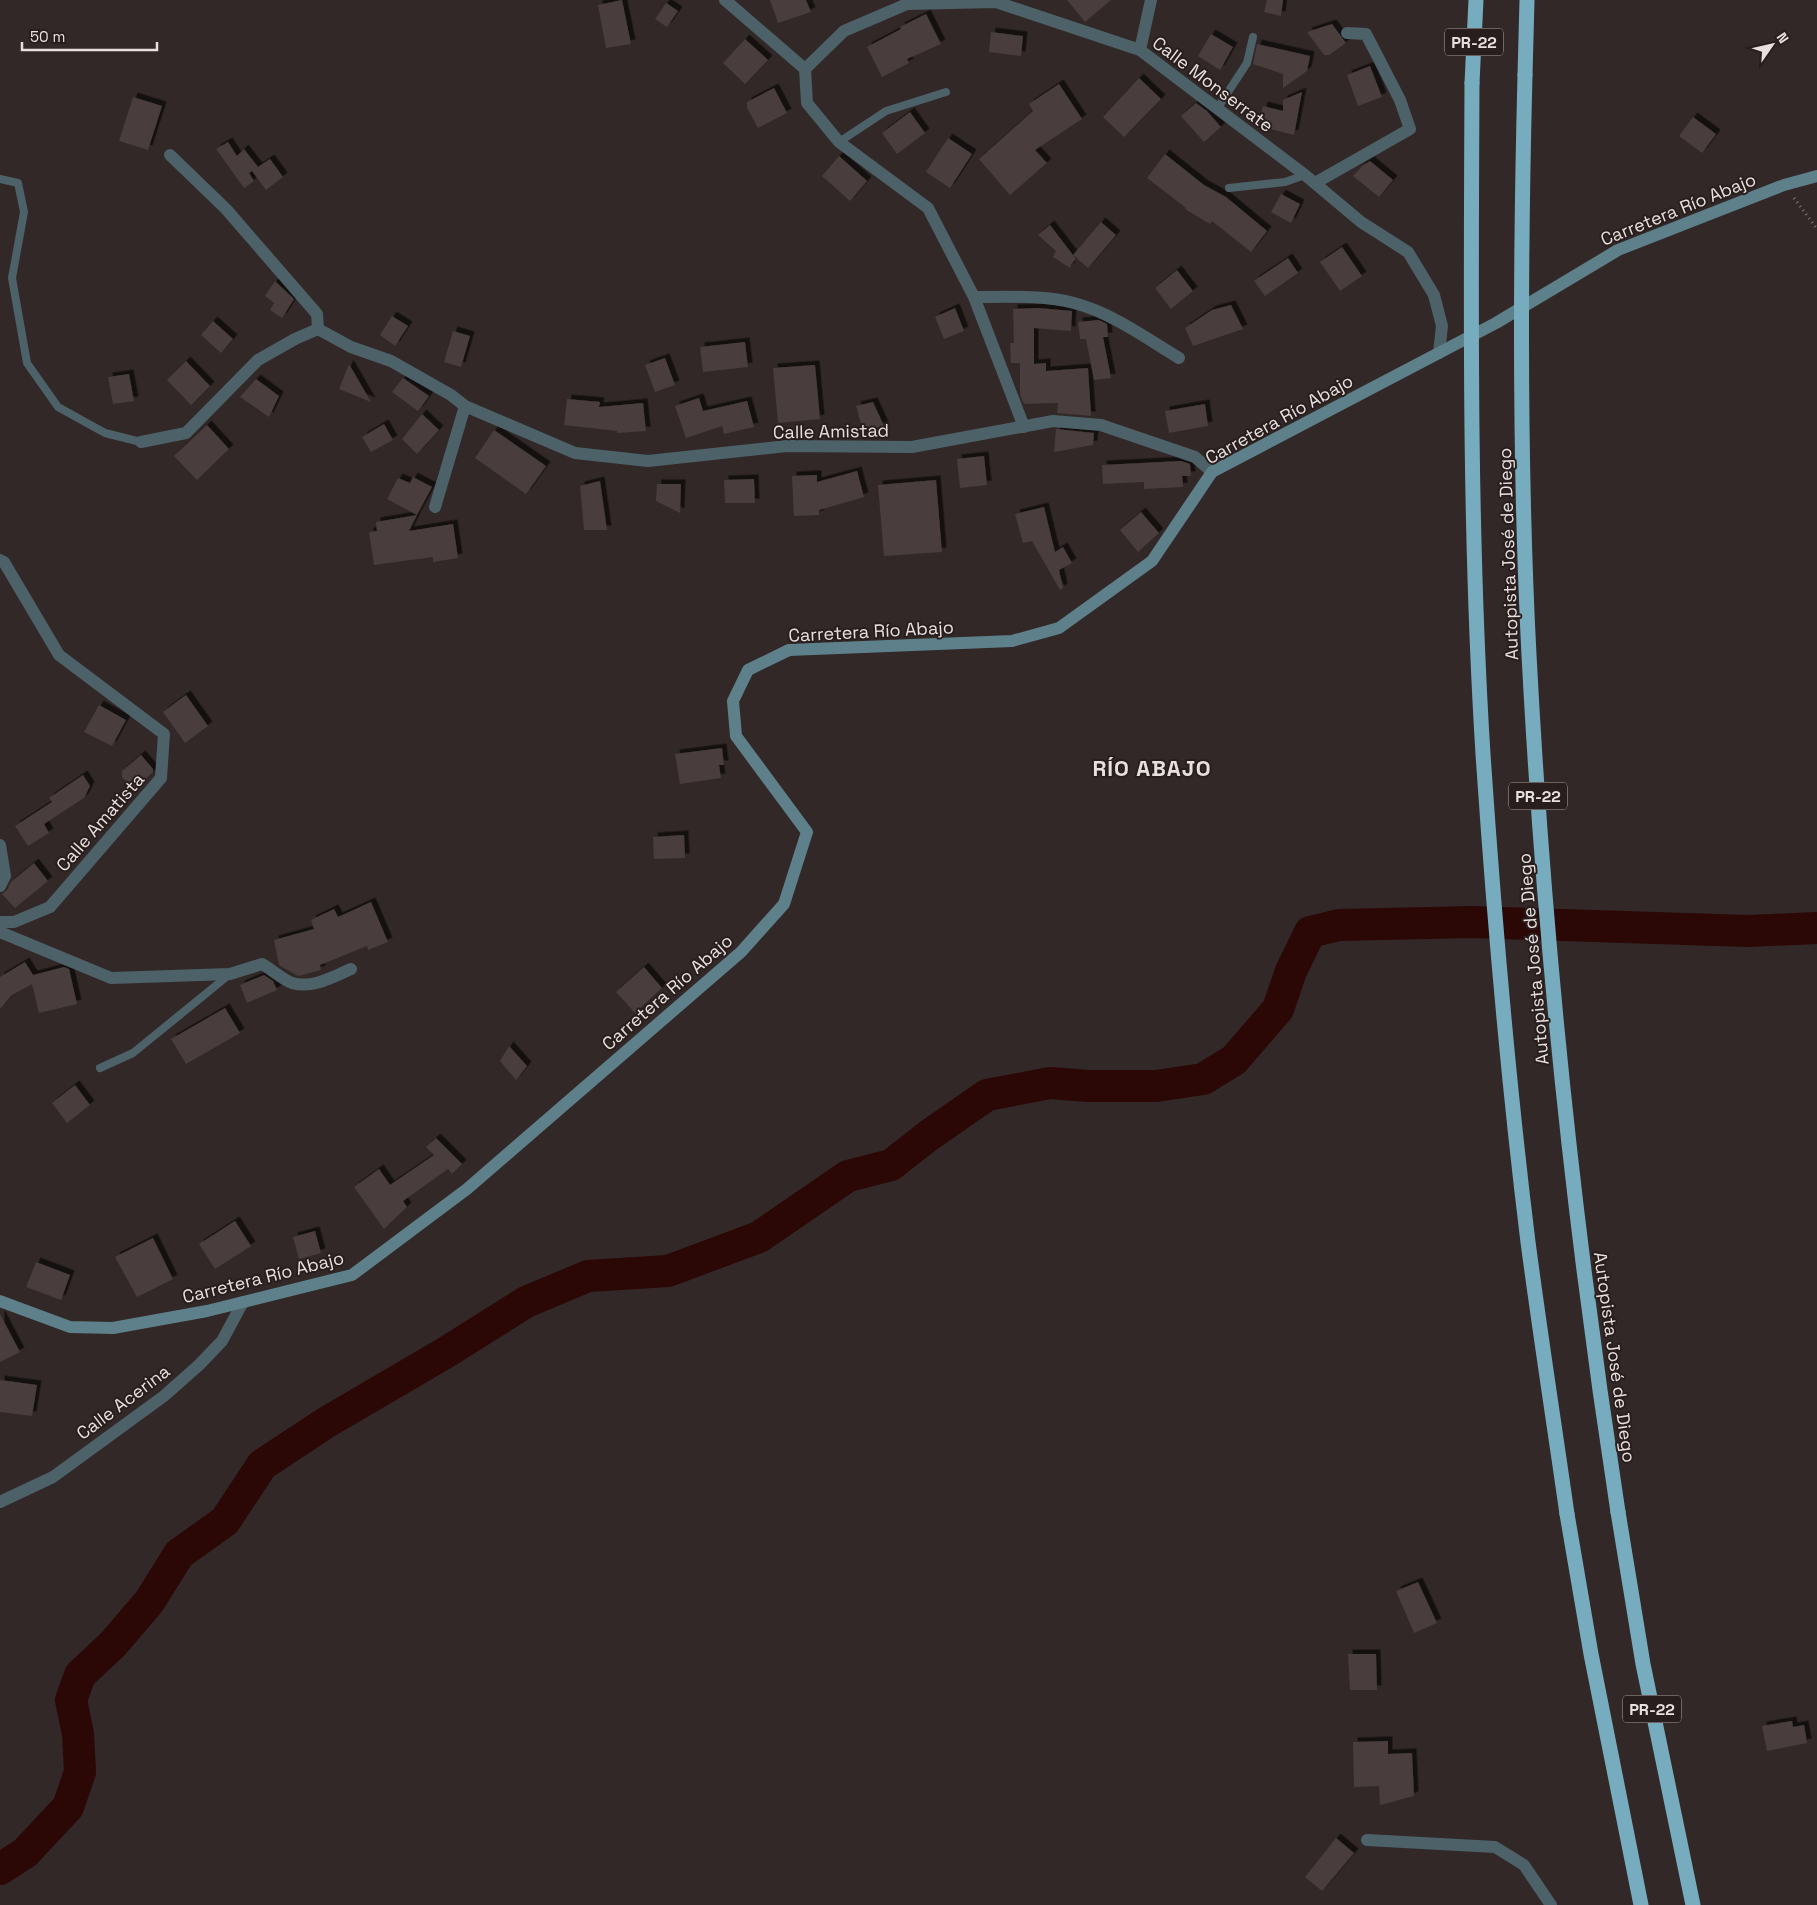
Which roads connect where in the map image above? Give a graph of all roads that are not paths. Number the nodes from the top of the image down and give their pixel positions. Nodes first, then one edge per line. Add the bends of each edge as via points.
1 (725, 0) edge
2 (1151, 0) edge
3 (1476, 0) edge
4 (1527, 0) edge
5 (907, 2) edge
6 (1347, 33) dead end
7 (1253, 37) dead end
8 (1140, 50) junction
9 (805, 69) junction
10 (946, 92) dead end
11 (1217, 109) junction
12 (838, 142) junction
13 (170, 155) dead end
14 (1817, 176) edge
15 (0, 178) edge
16 (1310, 179) junction
17 (1229, 188) dead end
18 (974, 297) junction
19 (318, 329) junction
20 (1439, 353) junction
21 (1179, 358) dead end
22 (465, 406) junction
23 (1024, 426) junction
24 (141, 442) joint
25 (1212, 472) junction
26 (435, 507) dead end
27 (0, 560) edge
28 (0, 845) edge
29 (0, 886) edge
30 (0, 922) edge
31 (0, 932) edge
32 (351, 969) dead end
33 (230, 974) junction
34 (100, 1068) dead end
35 (0, 1300) edge
36 (243, 1302) junction
37 (0, 1502) edge
38 (1367, 1840) dead end
39 (1551, 1905) edge
40 (1642, 1905) edge
41 (1693, 1905) edge

1 - 9 street
2 - 8 street
3 - 40 highway, Autopista José de Diego / PR-22, bridge via 1472,84 1471,433 1483,751 1493,890 1520,1171 1567,1514 1591,1654
4 - 41 highway, Autopista José de Diego / PR-22, bridge via 1520,260 1523,453 1529,654 1547,926 1599,1392 1643,1664
5 - 8 street, Calle Monserrate via 996,2
5 - 9 street, Calle Monserrate via 844,31
6 - 16 street via 1366,34 1400,100 1410,129
7 - 11 lane via 1247,63
8 - 11 street, Calle Monserrate
9 - 12 street via 807,103
10 - 12 lane via 886,112
11 - 16 street, Calle Monserrate
12 - 18 street via 928,208
13 - 19 street via 226,209 317,314
14 - 20 street, Carretera Río Abajo via 1784,185 1618,250
15 - 24 lane via 18,183 24,212 12,278 27,363 58,407 106,433
16 - 17 lane
16 - 20 street, Calle Monserrate via 1361,222 1408,252 1434,295 1442,326
18 - 21 street via 1030,297 1074,302 1109,316
18 - 23 street
19 - 22 street, Calle Amistad via 391,361 452,395
19 - 24 street via 258,360 186,433
20 - 25 street, Carretera Río Abajo
22 - 23 street, Calle Amistad via 576,454 648,461 787,446 912,447
22 - 26 street
23 - 25 street, Calle Amistad via 1052,421 1101,425 1195,457
25 - 36 street, Carretera Río Abajo via 1152,561 1058,628 1012,642 789,650 748,670 732,701 736,736 807,832 784,904 741,952 467,1189 352,1275
27 - 30 street, Calle Amatista via 59,655 164,734 161,778 50,906 14,922
28 - 29 street via 5,876
31 - 33 street via 111,978
32 - 33 street via 305,985 290,982 262,964
33 - 34 lane via 133,1053
35 - 36 street, Carretera Río Abajo via 70,1327 113,1328
36 - 37 street, Calle Acerina via 222,1341 164,1396 53,1477
38 - 39 street via 1495,1847 1524,1865

